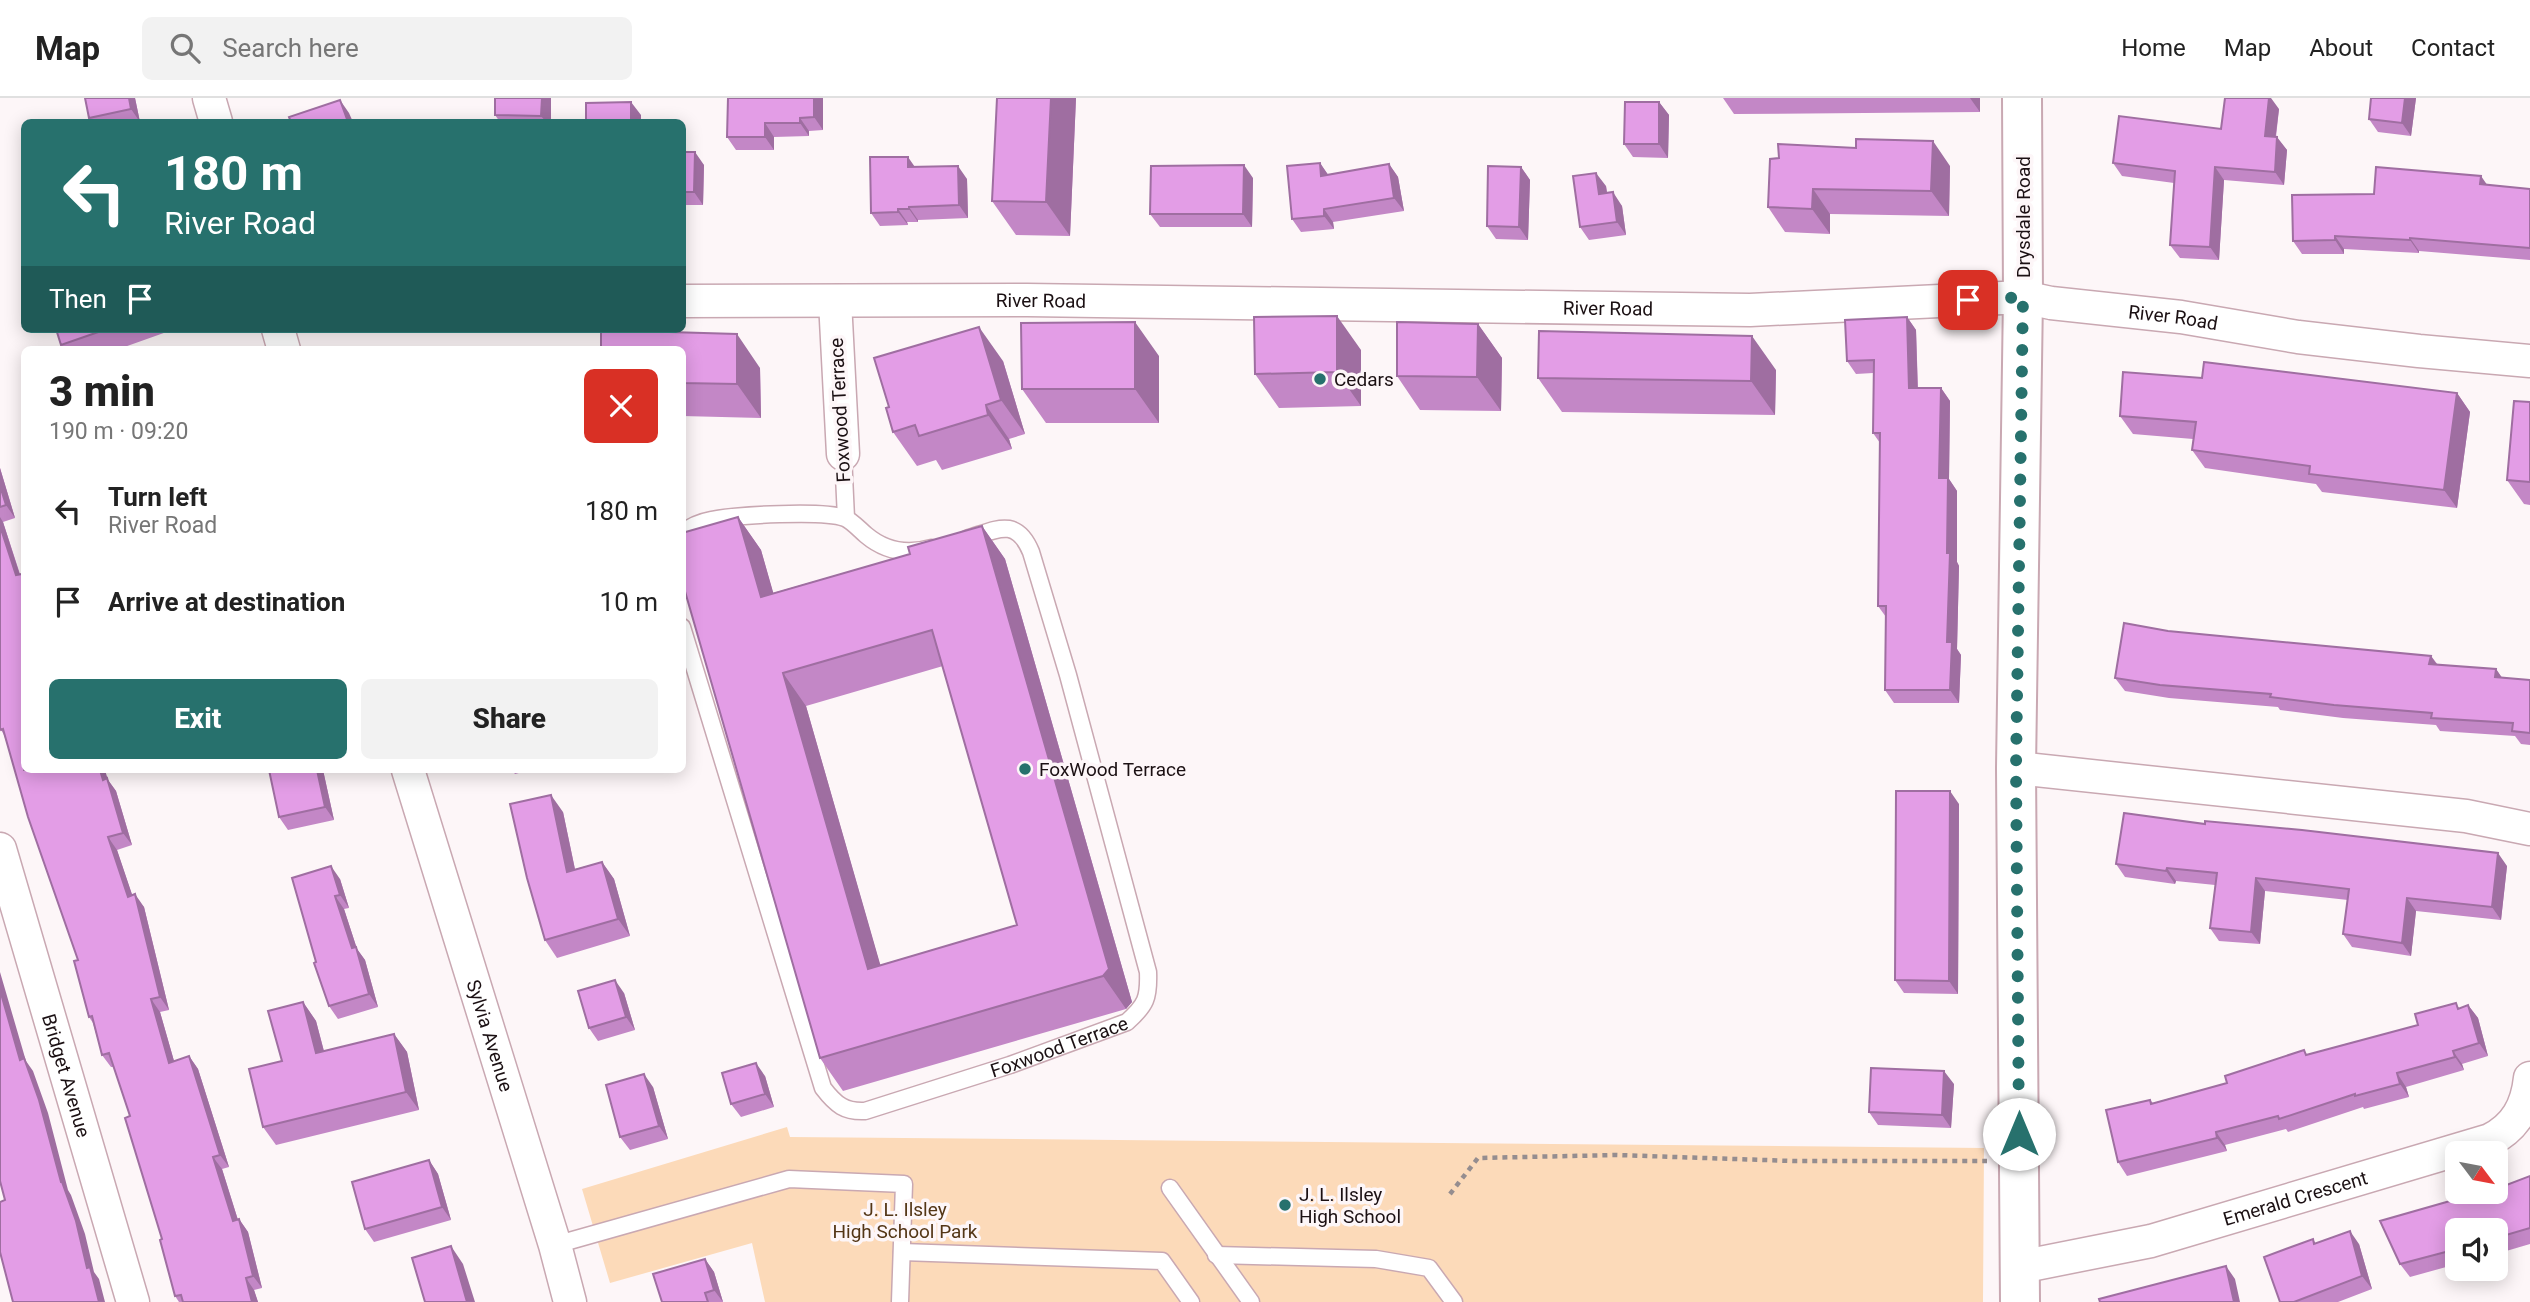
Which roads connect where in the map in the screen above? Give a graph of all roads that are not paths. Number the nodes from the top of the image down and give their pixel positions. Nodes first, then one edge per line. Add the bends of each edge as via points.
1 (209, 98) edge
2 (2022, 98) edge
3 (215, 119) edge
4 (2023, 297) junction
5 (686, 301) edge
6 (835, 301) junction
7 (2530, 361) edge
8 (843, 454) joint
9 (846, 519) junction
10 (686, 530) edge
11 (686, 640) edge
12 (2016, 768) junction
13 (409, 773) edge
14 (2530, 829) edge
15 (0, 849) edge
16 (2530, 1078) edge
17 (1170, 1188) dead end
18 (555, 1245) junction
19 (902, 1252) junction
20 (1216, 1255) junction
21 (2020, 1285) edge
22 (133, 1302) edge
23 (570, 1302) edge
24 (900, 1302) edge
25 (1191, 1302) edge
26 (1251, 1302) edge
27 (1454, 1302) edge

1 - 3 street
2 - 4 street, Drysdale Road
4 - 6 street, River Road via 1750,310
4 - 7 street, River Road via 2298,337
4 - 12 street, Drysdale Road
5 - 6 street, River Road
6 - 8 street, Foxwood Terrace
8 - 9 lane, Foxwood Terrace
9 - 10 lane via 813,514 737,517
9 - 11 lane, Foxwood Terrace via 883,546 910,553 1007,528 1025,537 1068,675 1149,972 1146,1001 1127,1022 865,1111 849,1111 832,1100 824,1088
12 - 14 street via 2466,816
12 - 21 street, Drysdale Road
13 - 18 street, Sylvia Avenue
15 - 22 street, Bridget Avenue
16 - 21 street, Emerald Crescent via 2521,1113 2490,1140
17 - 20 lane
18 - 19 lane via 789,1179 904,1184
18 - 23 street, Sylvia Avenue
19 - 24 lane
19 - 25 lane via 1162,1261
20 - 26 lane
20 - 27 lane via 1376,1259 1429,1268

